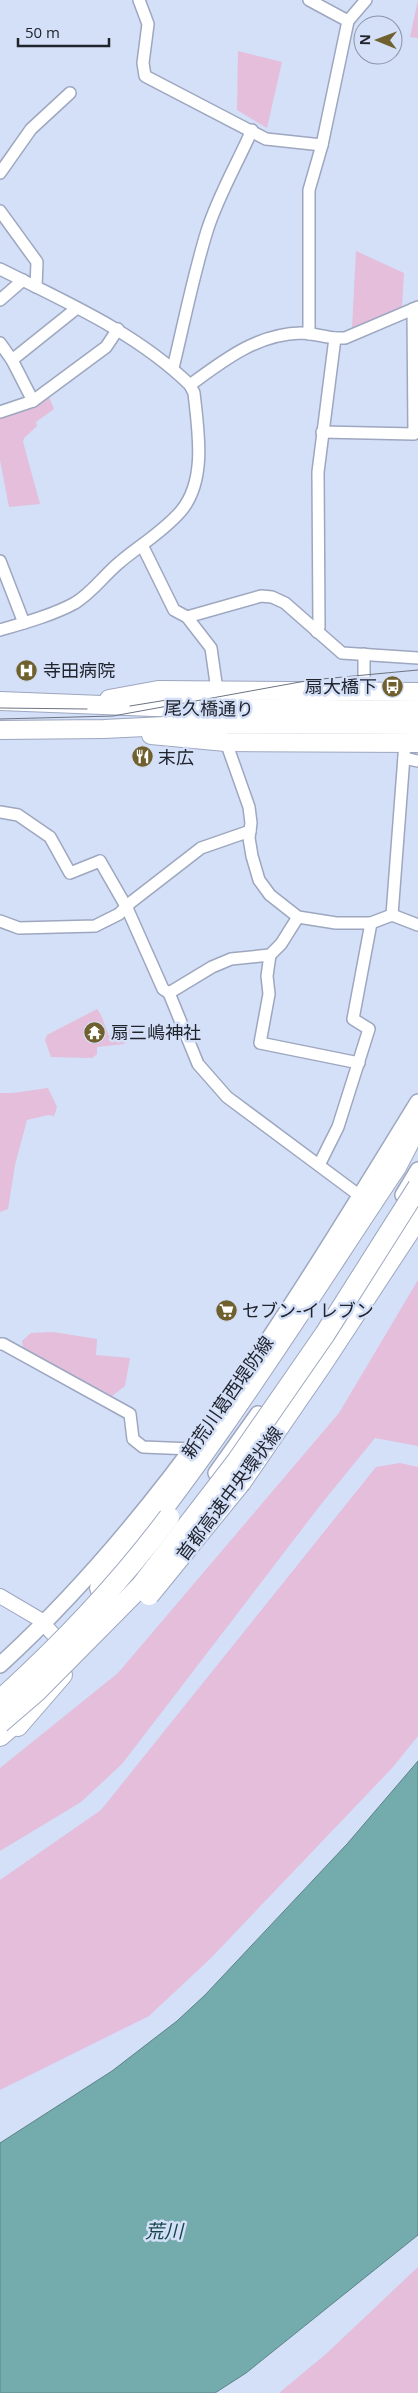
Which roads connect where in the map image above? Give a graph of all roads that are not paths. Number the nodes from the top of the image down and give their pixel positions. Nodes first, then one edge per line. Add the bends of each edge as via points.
1 (140, 0) edge
2 (310, 0) edge
3 (366, 0) edge
4 (348, 21) junction
5 (70, 93) dead end
6 (252, 130) junction
7 (322, 145) junction
8 (0, 173) edge
9 (0, 212) edge
10 (0, 268) edge
11 (23, 280) junction
12 (36, 287) junction
13 (0, 300) edge
14 (77, 308) junction
15 (416, 308) edge
16 (118, 329) junction
17 (309, 334) junction
18 (335, 338) junction
19 (0, 343) edge
20 (12, 360) junction
21 (173, 368) junction
22 (190, 385) junction
23 (33, 401) junction
24 (0, 412) edge
25 (322, 432) junction
26 (142, 547) junction
27 (0, 561) edge
28 (187, 616) junction
29 (24, 623) junction
30 (0, 630) edge
31 (317, 632) junction
32 (364, 654) junction
33 (418, 658) edge
34 (217, 690) junction
35 (364, 692) junction
36 (418, 692) edge
37 (0, 701) edge
38 (89, 704) junction
39 (418, 710) edge
40 (206, 716) junction
41 (418, 726) edge
42 (104, 729) junction
43 (0, 730) edge
44 (226, 742) junction
45 (409, 748) edge
46 (418, 761) edge
47 (0, 812) edge
48 (250, 831) junction
49 (126, 908) junction
50 (392, 915) junction
51 (298, 917) junction
52 (0, 921) edge
53 (371, 923) junction
54 (418, 925) edge
55 (270, 955) junction
56 (169, 993) junction
57 (359, 1063) junction
58 (418, 1102) edge
59 (418, 1126) edge
60 (418, 1153) edge
61 (319, 1165) junction
62 (418, 1170) edge
63 (418, 1187) edge
64 (360, 1196) junction
65 (418, 1203) edge
66 (418, 1218) edge
67 (316, 1330) junction
68 (0, 1344) edge
69 (192, 1449) junction
70 (169, 1517) junction
71 (0, 1596) edge
72 (74, 1618) junction
73 (45, 1624) junction
74 (67, 1650) junction
75 (0, 1665) edge
76 (0, 1684) edge
77 (0, 1700) edge
78 (0, 1712) edge
79 (0, 1723) edge
80 (0, 1734) edge
81 (0, 1745) edge

1 - 6 street via 148,24 143,63 145,76
2 - 4 street
3 - 4 street
4 - 7 street
5 - 8 street via 31,129
6 - 7 street via 266,139
6 - 21 street via 207,231
7 - 17 street via 309,190
9 - 12 street via 37,262
10 - 11 street
11 - 12 street
11 - 13 street
12 - 14 street
14 - 16 street
14 - 20 street
15 - 18 street via 345,338
15 - 25 street via 414,434
16 - 21 street
16 - 23 street via 106,347
17 - 18 street
17 - 22 street via 277,336 238,350
18 - 25 street
19 - 20 street
20 - 23 street
21 - 22 street
22 - 26 street via 194,394 199,452 192,485 181,510
23 - 24 street
25 - 31 street via 318,472
26 - 28 street via 174,610
26 - 29 street via 75,603
27 - 29 street
28 - 31 street via 261,596 272,597 285,603
28 - 34 street via 212,648
29 - 30 street
31 - 32 street via 342,652
32 - 33 street
32 - 35 street
34 - 35 main road
34 - 38 main road via 158,690
35 - 36 main road
37 - 38 main road, 尾久橋通り
38 - 40 main road, 尾久橋通り
39 - 40 main road, 尾久橋通り
40 - 41 main road, 尾久橋通り
40 - 42 main road, 尾久橋通り
42 - 43 main road, 尾久橋通り
42 - 44 main road
44 - 45 main road
44 - 48 street via 249,807
45 - 46 street
45 - 50 street
47 - 49 street via 18,815 50,837 70,873 100,862
48 - 49 street via 201,848
48 - 51 street via 252,856 265,889
49 - 52 street via 95,926 19,928
49 - 56 street via 163,989
50 - 53 street
50 - 54 street
51 - 53 street via 336,923
51 - 55 street
53 - 57 street via 353,1019 369,1029
55 - 56 street via 231,959
55 - 57 street via 269,994 260,1043
56 - 61 street via 198,1064 227,1097
57 - 61 street via 338,1127
58 - 64 main road, 新荒川葛西堤防線
59 - 72 highway via 396,1167 226,1420 177,1488
60 - 70 highway, 首都高速中央環状線 via 292,1346 212,1462
61 - 64 street
62 - 67 main road, 新荒川葛西堤防線
63 - 79 highway, bridge via 325,1334 237,1461 141,1586 44,1685
64 - 69 main road, 新荒川葛西堤防線 via 288,1310
65 - 67 main road via 346,1313 331,1326
66 - 80 highway, 首都高速中央環状線, bridge via 241,1482 152,1592 101,1646
67 - 74 main road, 新荒川葛西堤防線 via 220,1468 150,1560
68 - 69 street via 130,1414 133,1439 142,1447
69 - 73 main road, 新荒川葛西堤防線 via 126,1533
70 - 72 highway, 首都高速中央環状線, bridge
70 - 77 highway, 首都高速中央環状線, bridge via 80,1623
71 - 73 street
72 - 76 highway
73 - 74 street
73 - 75 main road, 新荒川葛西堤防線
74 - 78 main road, 新荒川葛西堤防線
74 - 81 main road via 67,1668 63,1676

